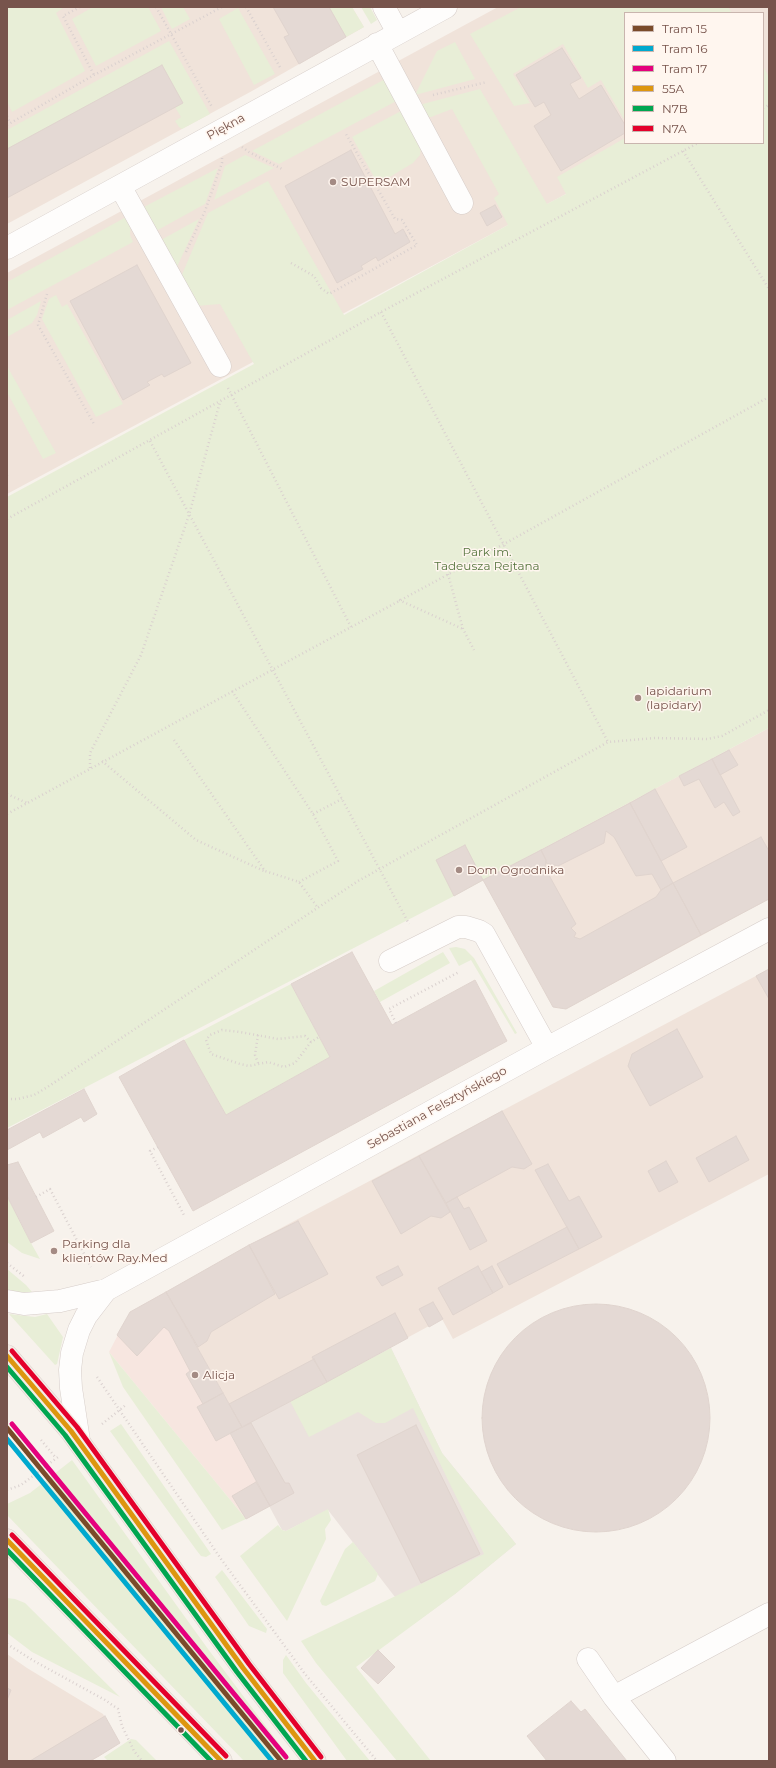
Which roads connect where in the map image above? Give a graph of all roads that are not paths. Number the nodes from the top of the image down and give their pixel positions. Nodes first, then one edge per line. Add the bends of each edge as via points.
1 (384, 7) edge
2 (446, 7) edge
3 (398, 32) junction
4 (377, 44) junction
5 (120, 186) junction
6 (462, 203) dead end
7 (7, 248) edge
8 (220, 366) road end
9 (769, 929) edge
10 (390, 961) dead end
11 (547, 1048) junction
12 (106, 1290) junction
13 (7, 1301) edge
14 (7, 1356) edge
15 (79, 1442) junction
16 (8, 1543) edge
17 (769, 1614) edge
18 (588, 1659) dead end
19 (614, 1697) junction
20 (221, 1761) edge
21 (315, 1761) edge
22 (665, 1761) edge

1 - 3 street
2 - 3 street, Piękna
3 - 4 street, Piękna
4 - 5 street, Piękna
4 - 6 street
5 - 7 street, Piękna
5 - 8 street
9 - 11 street, Sebastiana Felsztyńskiego
10 - 11 street via 458,927 479,931 484,934
11 - 12 street, Sebastiana Felsztyńskiego
12 - 13 street, Sebastiana Felsztyńskiego via 46,1303 24,1304
12 - 15 street, Sebastiana Felsztyńskiego via 86,1316 74,1344 70,1370
14 - 15 main road
15 - 21 main road via 243,1668
16 - 20 main road
17 - 19 street
18 - 19 street
19 - 22 street

